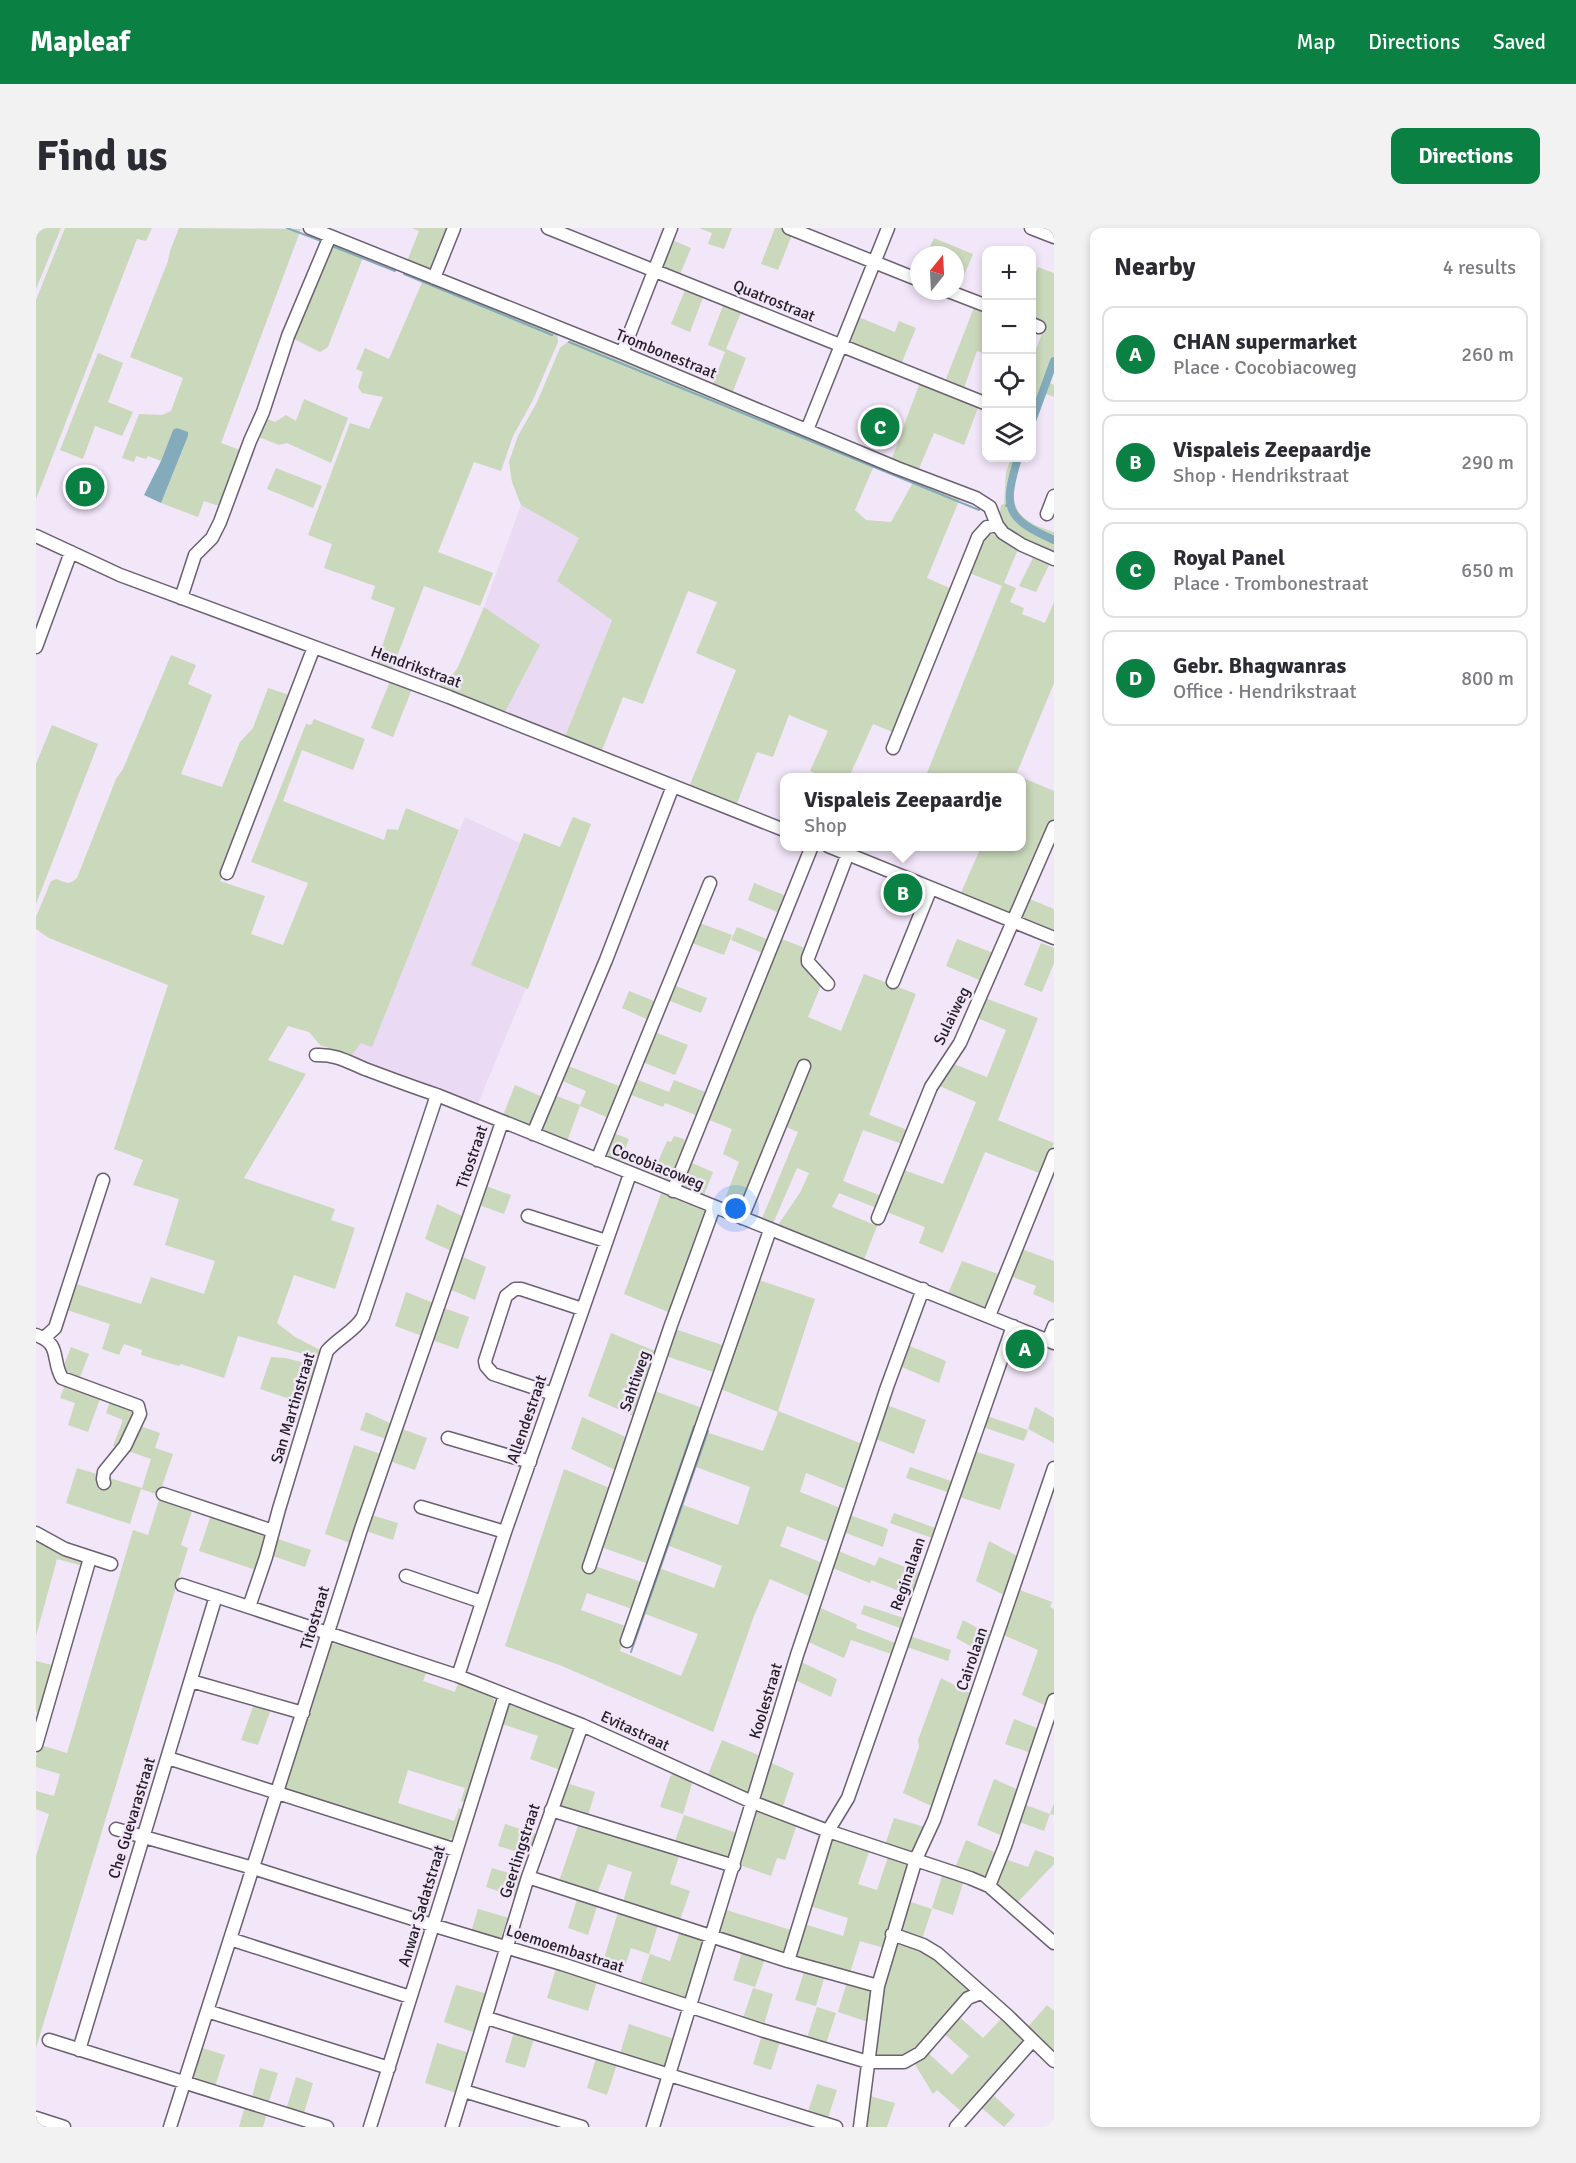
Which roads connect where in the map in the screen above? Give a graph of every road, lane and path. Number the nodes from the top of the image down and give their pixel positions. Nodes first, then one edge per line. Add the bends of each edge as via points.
1 (310, 228) edge
2 (454, 228) edge
3 (548, 228) edge
4 (671, 228) edge
5 (789, 228) edge
6 (888, 228) edge
7 (1032, 228) edge
8 (330, 236) junction
9 (1054, 237) edge
10 (874, 262) junction
11 (655, 270) junction
12 (910, 276) edge
13 (434, 278) junction
14 (964, 297) edge
15 (982, 304) edge
16 (840, 346) junction
17 (622, 353) junction
18 (982, 402) edge
19 (807, 430) junction
20 (1054, 496) edge
21 (1047, 514) dead end
22 (997, 525) junction
23 (36, 536) edge
24 (71, 552) junction
25 (1054, 559) edge
26 (181, 598) junction
27 (36, 647) edge
28 (314, 647) junction
29 (893, 748) dead end
30 (673, 786) junction
31 (1054, 827) edge
32 (780, 828) edge
33 (810, 851) edge
34 (849, 851) edge
35 (851, 851) edge
36 (227, 873) dead end
37 (710, 883) dead end
38 (931, 888) junction
39 (1014, 921) junction
40 (1054, 938) edge
41 (893, 982) dead end
42 (828, 984) dead end
43 (316, 1055) dead end
44 (804, 1066) dead end
45 (437, 1095) junction
46 (502, 1122) junction
47 (533, 1134) junction
48 (1054, 1155) edge
49 (597, 1160) junction
50 (630, 1174) junction
51 (103, 1180) dead end
52 (673, 1191) junction
53 (714, 1207) junction
54 (528, 1216) dead end
55 (742, 1218) junction
56 (879, 1218) dead end
57 (770, 1230) junction
58 (606, 1241) junction
59 (923, 1289) junction
60 (582, 1309) junction
61 (989, 1316) junction
62 (1013, 1326) junction
63 (1054, 1326) edge
64 (40, 1337) edge
65 (1051, 1342) edge
66 (553, 1394) junction
67 (448, 1438) dead end
68 (530, 1462) junction
69 (1054, 1468) edge
70 (104, 1483) dead end
71 (163, 1494) dead end
72 (421, 1507) dead end
73 (273, 1531) junction
74 (506, 1532) junction
75 (36, 1533) edge
76 (90, 1558) junction
77 (111, 1564) dead end
78 (589, 1567) dead end
79 (406, 1576) dead end
80 (182, 1585) dead end
81 (216, 1596) junction
82 (482, 1602) junction
83 (249, 1607) junction
84 (328, 1634) junction
85 (627, 1641) dead end
86 (458, 1676) junction
87 (191, 1681) junction
88 (505, 1695) junction
89 (1054, 1700) edge
90 (303, 1713) junction
91 (582, 1725) junction
92 (36, 1745) edge
93 (168, 1758) junction
94 (277, 1793) junction
95 (752, 1802) junction
96 (551, 1810) junction
97 (116, 1828) dead end
98 (828, 1831) junction
99 (143, 1837) junction
100 (456, 1850) junction
101 (916, 1859) junction
102 (734, 1866) junction
103 (253, 1868) junction
104 (528, 1877) junction
105 (989, 1886) junction
106 (432, 1925) junction
107 (892, 1934) junction
108 (712, 1936) junction
109 (230, 1939) junction
110 (1054, 1943) edge
111 (507, 1948) junction
112 (788, 1961) junction
113 (878, 1986) junction
114 (981, 1994) junction
115 (410, 1997) junction
116 (690, 2006) junction
117 (207, 2011) junction
118 (486, 2018) junction
119 (49, 2040) dead end
120 (1032, 2041) junction
121 (79, 2050) junction
122 (1054, 2061) edge
123 (868, 2062) junction
124 (389, 2068) junction
125 (669, 2075) junction
126 (184, 2084) junction
127 (464, 2091) junction
128 (36, 2118) edge
129 (64, 2127) edge
130 (170, 2127) edge
131 (327, 2127) edge
132 (370, 2127) edge
133 (452, 2127) edge
134 (582, 2127) edge
135 (653, 2127) edge
136 (836, 2127) edge
137 (860, 2127) edge
138 (956, 2127) edge

1 - 8 street, Trombonestraat
2 - 13 street
3 - 11 street, Quatrostraat
4 - 11 street
5 - 10 street
6 - 10 street
7 - 9 street
8 - 13 street, Trombonestraat
8 - 26 street via 288,336 220,522 212,538 195,555
10 - 12 street
10 - 16 street
11 - 16 street, Quatrostraat
11 - 17 street
13 - 17 street, Trombonestraat
14 - 15 street
16 - 18 street, Quatrostraat
16 - 19 street
17 - 19 street, Trombonestraat
19 - 22 street, Trombonestraat via 976,498 990,507
20 - 21 street
22 - 25 street, Trombonestraat via 1013,539
22 - 29 street via 987,527 978,537
23 - 24 street, Hendrikstraat
24 - 26 street, Hendrikstraat
24 - 27 street
26 - 28 street, Hendrikstraat
28 - 30 street, Hendrikstraat
28 - 36 street
30 - 32 street, Hendrikstraat
30 - 47 street
31 - 39 street, Sulaiweg
33 - 52 street
34 - 42 street via 808,958
35 - 38 street
37 - 49 street
38 - 39 street
38 - 41 street
39 - 40 street
39 - 56 street, Sulaiweg via 960,1043 930,1087
43 - 45 street, Cocobiacoweg via 338,1057
44 - 55 street
45 - 46 street, Cocobiacoweg
45 - 73 street, San Martinstraat via 363,1317 327,1351
46 - 47 street, Cocobiacoweg
46 - 84 street, Titostraat
47 - 49 street, Cocobiacoweg
48 - 61 street
49 - 50 street, Cocobiacoweg
50 - 52 street, Cocobiacoweg
50 - 58 street, Allendestraat
51 - 64 street via 55,1328
52 - 53 street, Cocobiacoweg
53 - 55 street, Cocobiacoweg
53 - 78 street, Sahtiweg
54 - 58 street
55 - 57 street, Cocobiacoweg
57 - 59 street, Cocobiacoweg
57 - 85 street
58 - 60 street, Allendestraat
59 - 61 street, Cocobiacoweg
59 - 95 street, Koolestraat via 810,1615
60 - 66 street, Allendestraat
60 - 66 street via 521,1289 506,1296 486,1366 493,1374
61 - 62 street, Cocobiacoweg
62 - 65 street, Cocobiacoweg
62 - 98 street, Reginalaan via 848,1798
63 - 65 street
64 - 70 street via 53,1347 62,1378 138,1406 140,1414 125,1446 104,1472
66 - 68 street, Allendestraat
67 - 68 street
68 - 74 street, Allendestraat
69 - 101 street, Cairolaan via 934,1820
71 - 73 street
72 - 74 street
73 - 83 street, San Martinstraat
74 - 82 street, Allendestraat
75 - 76 street
76 - 77 street
76 - 92 street
79 - 82 street
80 - 81 street, Evitastraat
81 - 83 street, Evitastraat
81 - 87 street, Che Guevarastraat
82 - 86 street, Allendestraat
83 - 84 street, Evitastraat
84 - 86 street, Evitastraat
84 - 90 street, Titostraat
86 - 88 street, Evitastraat
87 - 90 street
87 - 93 street, Che Guevarastraat
88 - 91 street, Evitastraat
88 - 100 street, Anwar Sadatstraat
89 - 105 street
90 - 94 street, Titostraat
91 - 95 street, Evitastraat
91 - 96 street, Geerlingstraat
93 - 94 street
93 - 99 street, Che Guevarastraat
94 - 100 street
94 - 103 street, Titostraat
95 - 98 street, Evitastraat
95 - 102 street, Koolestraat
96 - 102 street
96 - 104 street, Geerlingstraat
97 - 99 street, Loemoembastraat
98 - 101 street, Evitastraat
98 - 112 street, Reginalaan
99 - 103 street, Loemoembastraat
99 - 121 street, Che Guevarastraat
100 - 106 street, Anwar Sadatstraat
101 - 105 street, Evitastraat
101 - 107 street, Cairolaan
102 - 108 street, Koolestraat
103 - 106 street, Loemoembastraat
103 - 109 street, Titostraat
104 - 108 street
104 - 111 street, Geerlingstraat
105 - 110 street, Evitastraat
106 - 111 street, Loemoembastraat
106 - 115 street, Anwar Sadatstraat
107 - 113 street, Cairolaan
107 - 114 street via 931,1949
108 - 112 street
108 - 116 street, Koolestraat
109 - 115 street
109 - 117 street, Titostraat
111 - 116 street, Loemoembastraat
111 - 118 street, Geerlingstraat
112 - 113 street
113 - 123 street, Cairolaan
114 - 120 street
114 - 123 street, Loemoembastraat via 968,1998 913,2059
115 - 124 street, Anwar Sadatstraat
116 - 123 street, Loemoembastraat
116 - 125 street, Koolestraat
117 - 124 street
117 - 126 street, Titostraat
118 - 125 street
118 - 127 street, Geerlingstraat
119 - 121 street
120 - 122 street
120 - 138 street
121 - 126 street
123 - 137 street, Cairolaan
124 - 132 street, Anwar Sadatstraat
125 - 135 street, Koolestraat
125 - 136 street
126 - 130 street, Titostraat
126 - 131 street
127 - 133 street, Geerlingstraat
127 - 134 street
128 - 129 street

